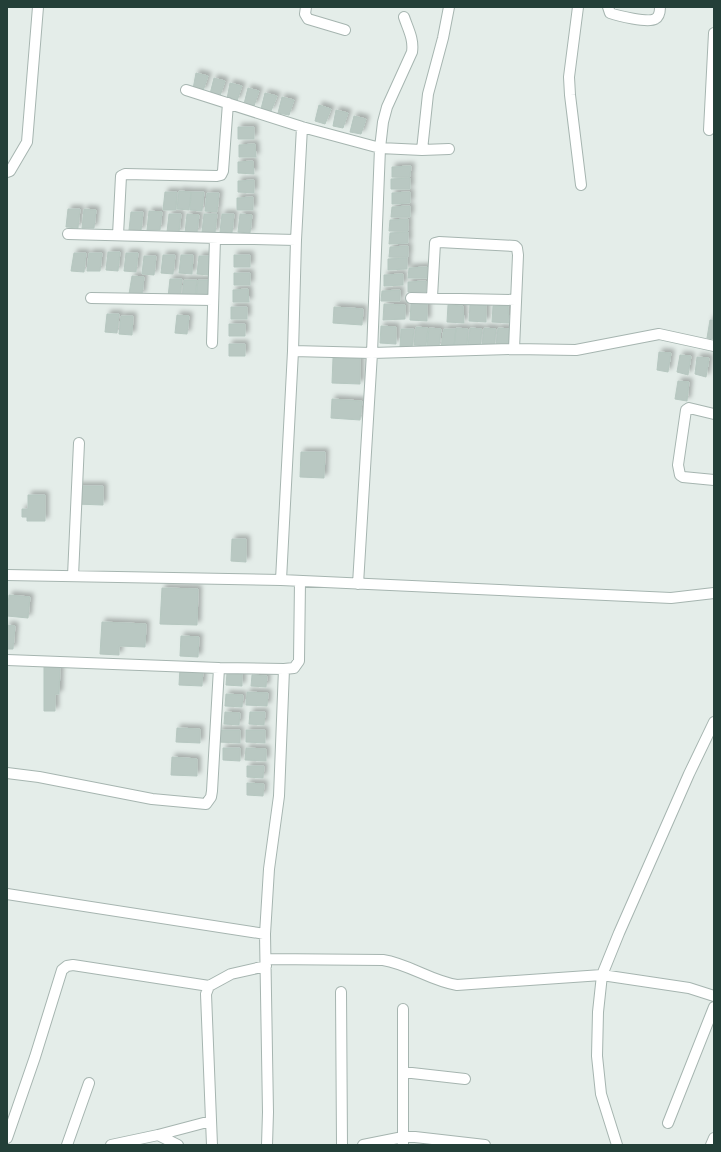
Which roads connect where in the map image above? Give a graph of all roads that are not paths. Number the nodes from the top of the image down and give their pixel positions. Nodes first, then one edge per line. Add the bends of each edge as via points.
1 (38, 7) edge
2 (306, 7) edge
3 (448, 7) edge
4 (578, 7) edge
5 (608, 7) edge
6 (660, 7) edge
7 (404, 17) dead end
8 (345, 30) dead end
9 (714, 33) edge
10 (713, 74) edge
11 (186, 90) dead end
12 (228, 103) junction
13 (302, 127) junction
14 (709, 130) dead end
15 (380, 148) junction
16 (449, 149) dead end
17 (422, 150) junction
18 (7, 172) edge
19 (581, 185) dead end
20 (68, 234) dead end
21 (118, 234) junction
22 (215, 238) junction
23 (296, 240) junction
24 (432, 297) junction
25 (91, 298) dead end
26 (411, 298) dead end
27 (213, 300) junction
28 (515, 300) junction
29 (212, 343) dead end
30 (714, 346) edge
31 (514, 350) junction
32 (293, 351) junction
33 (372, 353) junction
34 (714, 414) edge
35 (79, 443) dead end
36 (714, 480) edge
37 (7, 575) edge
38 (73, 576) junction
39 (281, 580) junction
40 (300, 581) junction
41 (358, 584) junction
42 (714, 592) edge
43 (7, 660) edge
44 (219, 668) junction
45 (284, 669) junction
46 (714, 722) edge
47 (7, 773) edge
48 (7, 894) edge
49 (265, 934) junction
50 (266, 962) junction
51 (602, 975) junction
52 (208, 986) junction
53 (341, 992) dead end
54 (714, 996) edge
55 (714, 1007) edge
56 (403, 1009) dead end
57 (403, 1072) junction
58 (465, 1079) dead end
59 (89, 1083) dead end
60 (211, 1121) junction
61 (668, 1123) dead end
62 (158, 1135) junction
63 (7, 1138) edge
64 (714, 1138) edge
65 (403, 1141) edge
66 (67, 1145) edge
67 (111, 1145) edge
68 (178, 1145) edge
69 (212, 1145) edge
70 (267, 1145) edge
71 (342, 1145) edge
72 (363, 1145) edge
73 (485, 1145) edge
74 (617, 1145) edge
75 (711, 1145) edge

1 - 18 street via 27,142
2 - 8 street via 305,14 308,19
3 - 17 street via 443,38 428,94
4 - 19 street via 569,77
5 - 6 street via 610,13 616,15 648,20 658,16
7 - 15 street via 412,37 412,52 387,107
9 - 10 street
10 - 14 street
11 - 12 street
12 - 13 street
12 - 21 street via 221,175 121,176
13 - 15 street
13 - 23 street
15 - 17 street
15 - 33 street
16 - 17 street
20 - 21 street
21 - 22 street
22 - 23 street
22 - 27 street
23 - 32 street
24 - 26 street
24 - 28 street
24 - 28 street via 434,246 439,242 518,248
25 - 27 street
27 - 29 street
28 - 31 street
30 - 31 street via 659,334 576,350
31 - 33 street
32 - 33 street
32 - 39 street
33 - 41 street
34 - 36 street via 689,408 686,410 678,465 683,477
35 - 38 street
37 - 38 street
38 - 39 street
39 - 40 street
40 - 41 street
40 - 45 street via 299,661 294,668
41 - 42 street via 671,598
43 - 44 street
44 - 45 street
44 - 47 street via 212,791 206,804 152,799
45 - 49 street via 279,796 269,869
46 - 51 street
48 - 49 street
49 - 50 street
50 - 51 street via 393,961 457,985
50 - 52 street via 231,974
50 - 70 street
51 - 54 street via 689,988
51 - 74 street via 597,1056 601,1094
52 - 60 street via 206,994
52 - 63 street via 67,966 62,970
53 - 71 street
55 - 61 street
56 - 57 street
57 - 58 street
57 - 65 street
59 - 66 street
60 - 62 street
60 - 69 street
62 - 67 street
62 - 68 street
64 - 75 street
65 - 72 street
65 - 73 street via 415,1137

